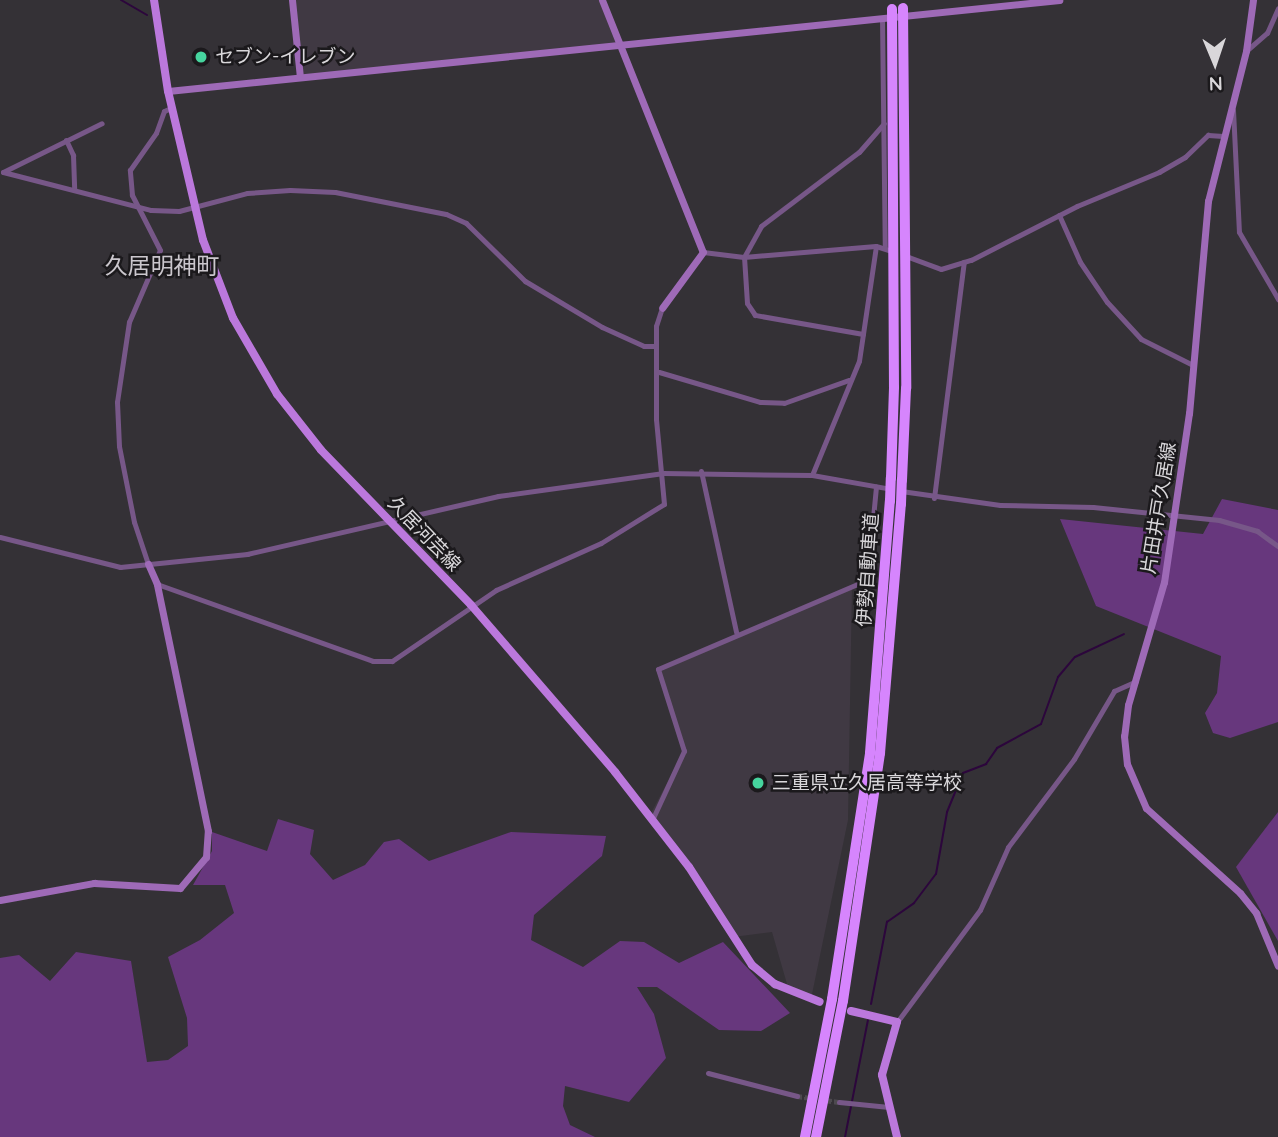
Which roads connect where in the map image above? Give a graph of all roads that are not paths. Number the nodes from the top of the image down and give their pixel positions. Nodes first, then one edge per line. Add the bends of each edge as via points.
1 (154, 0) edge
2 (292, 0) edge
3 (602, 0) edge
4 (1059, 0) edge
5 (1253, 0) edge
6 (897, 4) edge
7 (1278, 8) edge
8 (882, 18) junction
9 (619, 44) junction
10 (1246, 51) junction
11 (300, 76) junction
12 (168, 91) junction
13 (1233, 103) junction
14 (171, 108) junction
15 (102, 123) dead end
16 (884, 123) junction
17 (1223, 136) junction
18 (66, 140) junction
19 (1, 171) edge
20 (74, 190) junction
21 (193, 206) junction
22 (141, 209) junction
23 (1059, 215) junction
24 (876, 246) junction
25 (885, 248) junction
26 (703, 252) junction
27 (744, 257) junction
28 (964, 262) junction
29 (1278, 299) edge
30 (662, 308) joint
31 (863, 334) junction
32 (656, 346) junction
33 (1193, 365) junction
34 (659, 372) junction
35 (849, 380) junction
36 (701, 471) junction
37 (663, 473) junction
38 (812, 475) junction
39 (897, 479) junction
40 (876, 485) junction
41 (934, 498) junction
42 (1175, 516) junction
43 (392, 522) junction
44 (0, 537) edge
45 (1278, 546) edge
46 (148, 564) junction
47 (157, 584) junction
48 (471, 605) junction
49 (736, 632) junction
50 (1136, 681) junction
51 (653, 818) junction
52 (0, 900) edge
53 (1278, 966) edge
54 (820, 1002) dead end
55 (851, 1011) dead end
56 (897, 1023) junction
57 (708, 1073) dead end
58 (797, 1096) tunnel mouth
59 (839, 1102) tunnel mouth
60 (889, 1107) junction
61 (805, 1137) edge
62 (816, 1137) edge
63 (897, 1137) edge

1 - 12 main road, 久居河芸線
2 - 11 street
3 - 9 street
4 - 8 street
5 - 10 street, 片田井戸久居線
6 - 39 highway, 伊勢自動車道, bridge
7 - 10 street via 1267,33
8 - 9 street
8 - 16 street
9 - 11 street
9 - 26 street
10 - 13 street, 片田井戸久居線
11 - 12 street
12 - 14 main road, 久居河芸線
13 - 17 street, 片田井戸久居線
13 - 29 street via 1239,232
14 - 21 main road, 久居河芸線
14 - 22 street via 164,111 156,133 131,165 130,188
15 - 18 street
16 - 25 street
16 - 27 street via 859,152 761,226
17 - 23 street via 1208,135 1185,158 1159,172
17 - 33 street, 片田井戸久居線 via 1208,201
18 - 19 street
18 - 20 street via 74,155
19 - 20 street
20 - 22 street
21 - 22 street via 179,211
21 - 32 street via 247,193 290,190 335,192 446,214 466,223 525,281 609,331
21 - 43 main road, 久居河芸線 via 225,300 277,394 320,450
22 - 46 street via 160,250 129,322 116,421 134,522
23 - 28 street
23 - 33 street via 1080,262 1107,302 1141,339
24 - 25 street
24 - 27 street
24 - 31 street
25 - 28 street via 941,269
26 - 27 street
26 - 30 street
27 - 31 street via 747,303 755,315
28 - 41 street
30 - 32 street
31 - 35 street via 859,362
32 - 34 street
33 - 42 street, 片田井戸久居線
34 - 35 street via 750,402 772,403
34 - 37 street via 656,419
35 - 38 street
36 - 37 street
36 - 38 street
36 - 49 street
37 - 43 street via 498,496
37 - 48 street via 667,498 661,507 601,543
38 - 40 street
39 - 61 highway, 伊勢自動車道, bridge via 890,501 870,753 832,999
39 - 62 highway, 伊勢自動車道, bridge via 901,504 880,753 843,1001
40 - 41 street
40 - 49 street via 867,580
41 - 42 street
42 - 45 street via 1234,523 1257,531
42 - 50 street, 片田井戸久居線 via 1158,607
43 - 46 street via 247,554
43 - 48 main road, 久居河芸線
44 - 46 street via 96,564
46 - 47 street
47 - 48 street via 382,664
47 - 52 street via 208,831 206,857 180,888 101,883
48 - 51 main road, 久居河芸線
49 - 51 street via 658,669 684,751
50 - 53 street, 片田井戸久居線 via 1124,736 1127,764 1146,808 1240,893 1256,913
50 - 56 street via 1114,691 1074,759 1008,847 980,910
51 - 54 main road, 久居河芸線 via 752,965 775,984
55 - 56 main road
56 - 60 main road via 884,1060
57 - 58 street
59 - 60 street
60 - 63 main road

